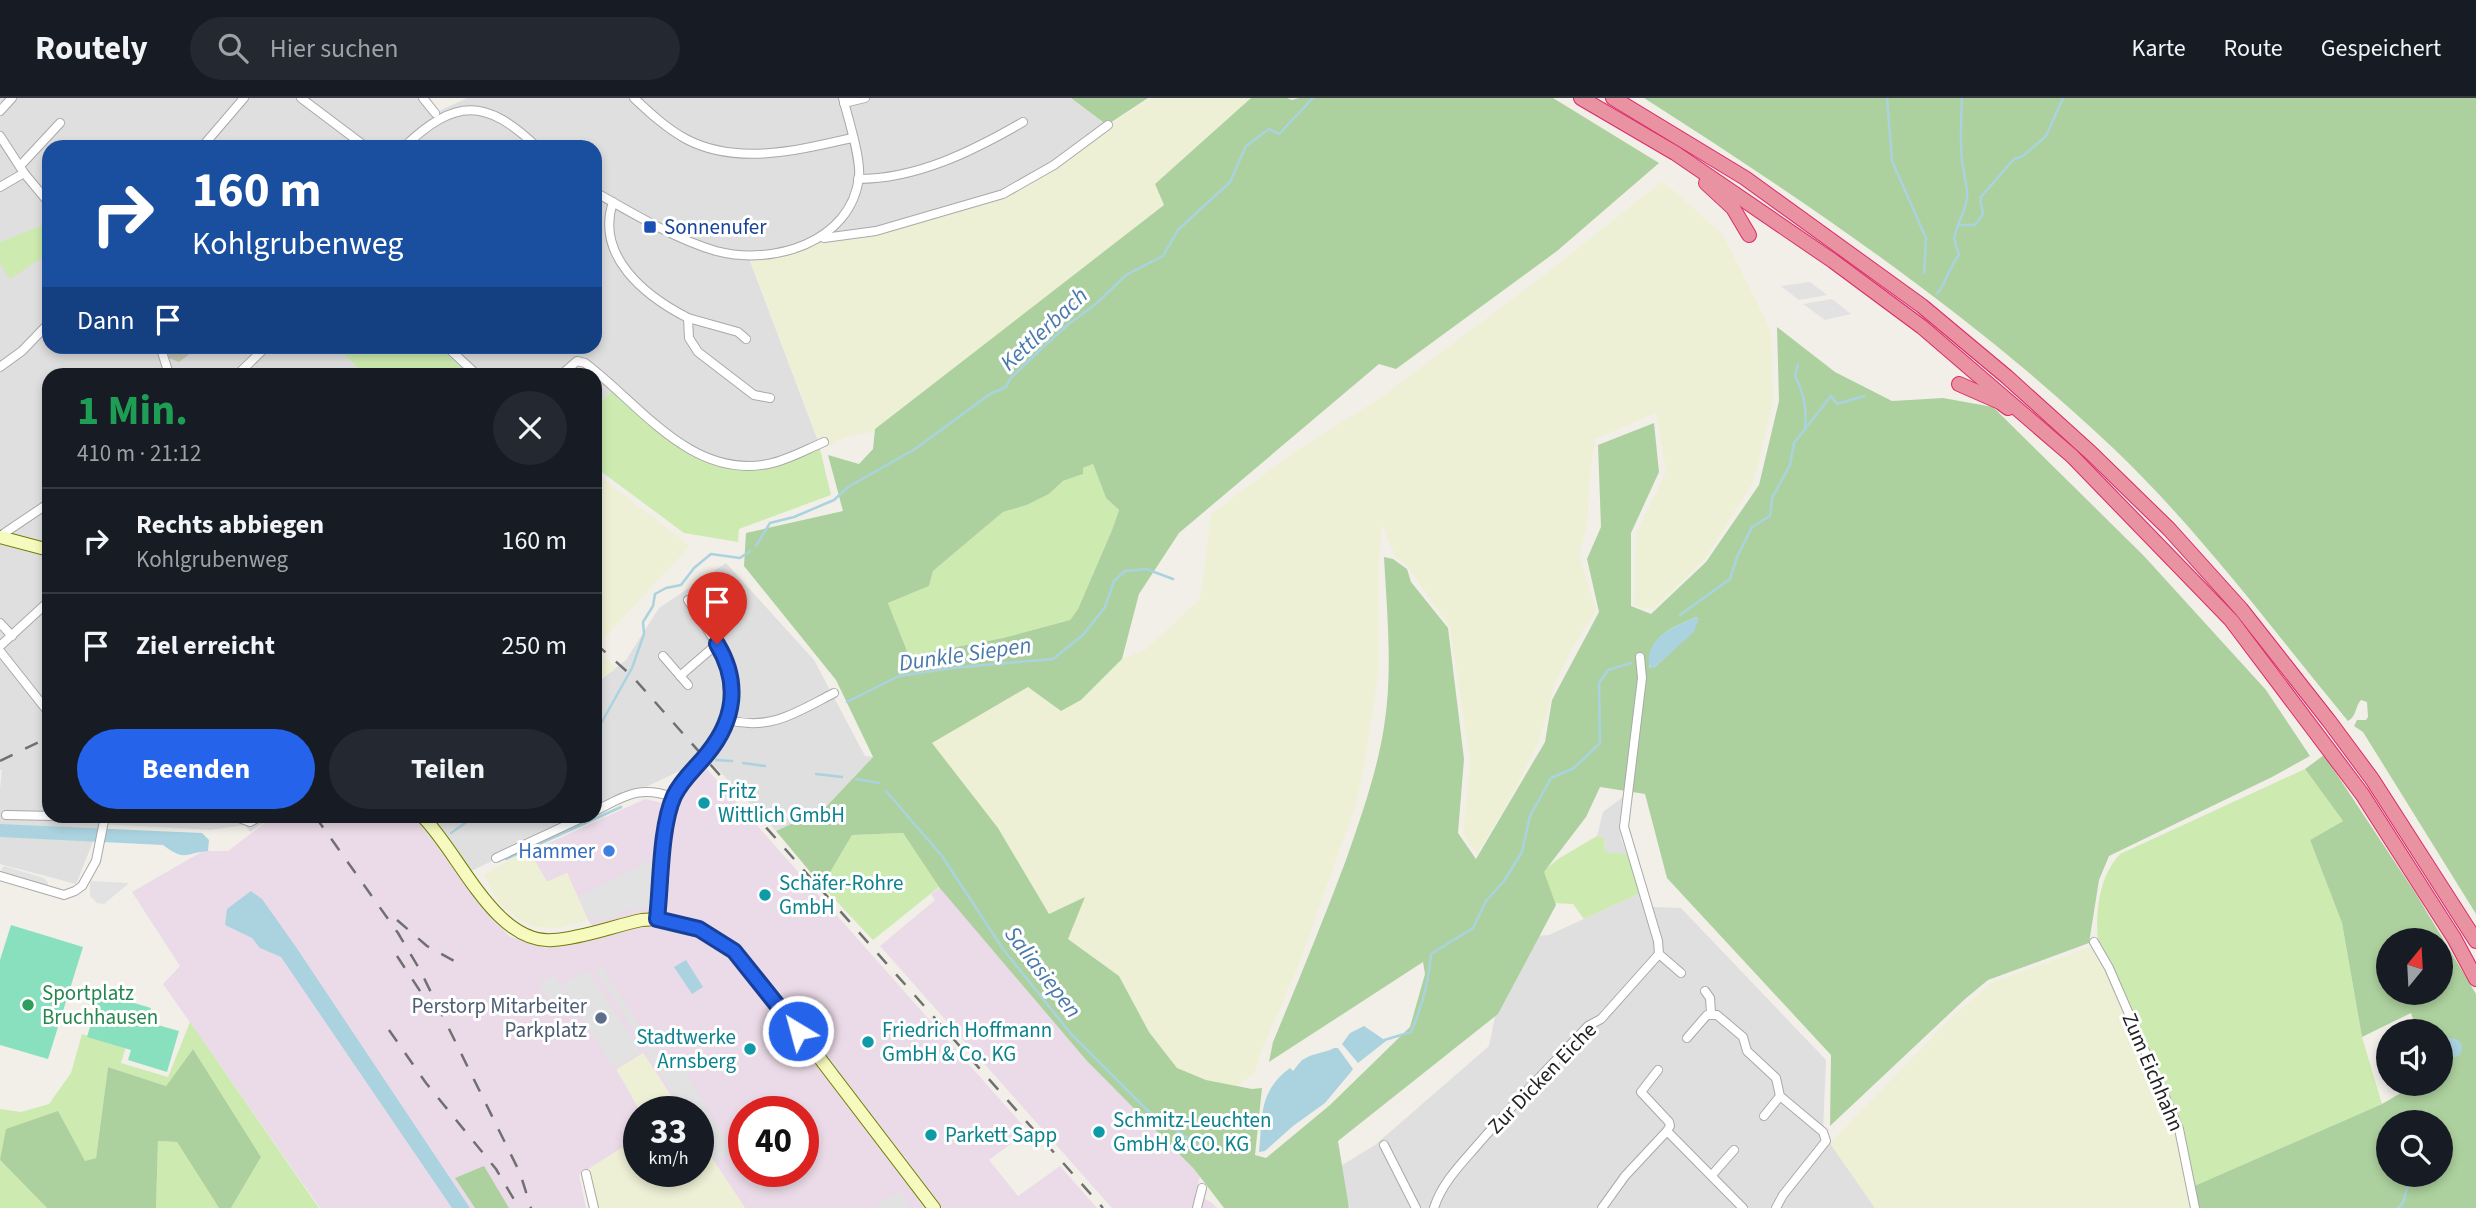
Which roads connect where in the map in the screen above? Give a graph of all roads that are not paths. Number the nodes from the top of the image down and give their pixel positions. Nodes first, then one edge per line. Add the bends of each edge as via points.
1 (12, 98) edge
2 (244, 98) edge
3 (301, 98) edge
4 (423, 98) edge
5 (634, 98) edge
6 (865, 98) edge
7 (1581, 98) edge
8 (1613, 98) edge
9 (843, 101) edge
10 (0, 111) edge
11 (435, 113) junction
12 (1023, 122) dead end
13 (60, 123) dead end
14 (1108, 125) dead end
15 (0, 136) edge
16 (852, 138) junction
17 (46, 140) edge
18 (210, 140) edge
19 (357, 140) edge
20 (410, 140) edge
21 (530, 140) edge
22 (42, 145) edge
23 (1675, 153) junction
24 (22, 169) junction
25 (858, 179) junction
26 (0, 187) edge
27 (42, 194) edge
28 (602, 196) edge
29 (613, 202) junction
30 (1749, 235) dead end
31 (821, 238) junction
32 (688, 318) junction
33 (42, 330) edge
34 (746, 339) dead end
35 (259, 354) edge
36 (455, 354) edge
37 (2, 363) edge
38 (245, 368) edge
39 (470, 368) edge
40 (570, 368) edge
41 (591, 368) edge
42 (602, 378) edge
43 (1959, 384) dead end
44 (770, 398) dead end
45 (824, 442) dead end
46 (2072, 456) junction
47 (42, 508) edge
48 (0, 537) edge
49 (42, 548) edge
50 (688, 600) dead end
51 (42, 608) edge
52 (0, 623) edge
53 (12, 636) junction
54 (717, 644) junction
55 (0, 649) edge
56 (663, 656) dead end
57 (1640, 657) dead end
58 (680, 676) junction
59 (688, 685) dead end
60 (834, 693) dead end
61 (42, 704) edge
62 (728, 720) junction
63 (673, 797) junction
64 (602, 808) edge
65 (6, 815) dead end
66 (42, 816) edge
67 (103, 823) edge
68 (427, 823) edge
69 (571, 823) edge
70 (496, 858) dead end
71 (0, 876) edge
72 (657, 919) junction
73 (2476, 941) edge
74 (2094, 942) dead end
75 (1659, 954) junction
76 (1681, 973) dead end
77 (2476, 979) edge
78 (1705, 991) dead end
79 (1711, 1013) junction
80 (1687, 1038) dead end
81 (1658, 1070) dead end
82 (1780, 1096) junction
83 (1764, 1116) dead end
84 (1667, 1130) junction
85 (1384, 1145) dead end
86 (1734, 1150) dead end
87 (586, 1174) dead end
88 (1712, 1175) junction
89 (1202, 1188) dead end
90 (594, 1208) edge
91 (934, 1208) edge
92 (1197, 1208) edge
93 (1416, 1208) edge
94 (1434, 1208) edge
95 (1602, 1208) edge
96 (1743, 1208) edge
97 (1776, 1208) edge
98 (2195, 1208) edge

1 - 10 street
2 - 18 street
3 - 19 street
4 - 11 street
5 - 16 street via 679,135 717,149 778,153
6 - 9 street
7 - 23 highway
8 - 73 highway via 1745,178 1922,306 2007,377 2169,529 2241,609 2329,721 2372,779
9 - 16 street
11 - 20 street
11 - 21 street via 465,102 492,106
12 - 25 street via 933,165 893,177
13 - 17 street
14 - 31 street via 1003,194 876,231
15 - 24 street
16 - 25 street
22 - 24 street
23 - 30 highway via 1733,208
23 - 46 highway via 1922,327
24 - 26 street
24 - 27 street
25 - 31 street via 846,213
28 - 29 street
29 - 31 street via 714,250 753,254
29 - 32 street via 610,233 618,260 642,286
32 - 34 street via 738,332
32 - 44 street via 689,338 698,352 754,395
33 - 37 street
35 - 38 street
36 - 39 street
40 - 41 street via 577,362
42 - 45 street via 672,438 725,463 769,464
43 - 46 highway via 2000,402
46 - 77 highway via 2231,620 2369,805
47 - 48 street
48 - 49 street
50 - 54 street
51 - 53 street
52 - 53 street
53 - 55 street
54 - 58 street
54 - 62 street via 733,687
55 - 61 street
56 - 58 street
57 - 75 street via 1642,678 1624,827
58 - 59 street
60 - 62 street via 776,722 752,725
62 - 63 street
63 - 64 street via 636,792
63 - 72 street
65 - 66 street
67 - 71 street via 96,861 75,891 64,895
68 - 72 street via 492,910 528,937 552,940
69 - 70 street
72 - 91 street via 699,929 734,951
74 - 98 street, Zum Eichhahn via 2179,1129
75 - 76 street
75 - 94 street, Zur Dicken Eiche via 1601,1019 1588,1026 1516,1101 1457,1168
78 - 79 street
79 - 80 street
79 - 82 street via 1743,1037 1747,1051 1776,1078
81 - 84 street via 1641,1092 1669,1122
82 - 83 street
82 - 97 street via 1823,1132 1826,1141
84 - 88 street
84 - 95 street
85 - 93 street
86 - 88 street
87 - 90 street
88 - 96 street
89 - 92 street

